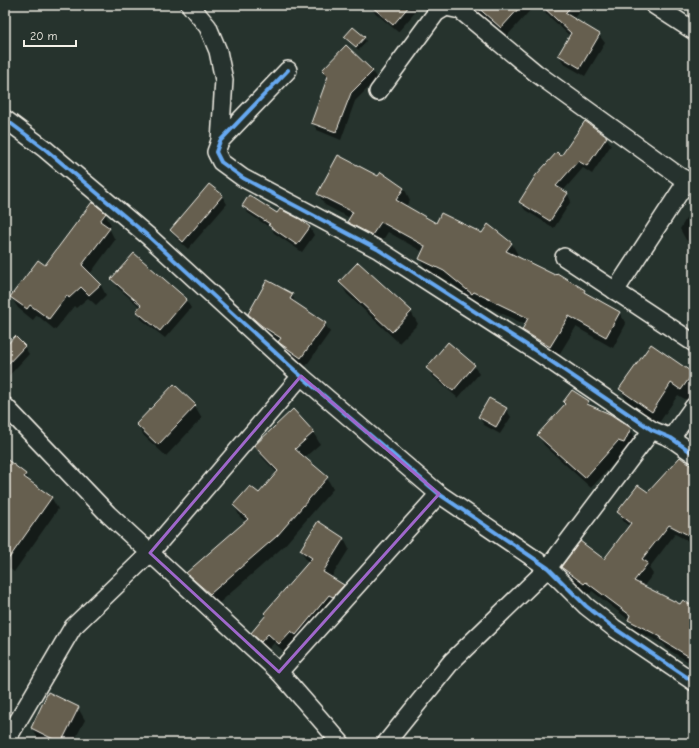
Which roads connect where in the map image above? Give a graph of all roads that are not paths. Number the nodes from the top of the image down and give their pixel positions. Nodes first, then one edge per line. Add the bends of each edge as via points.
1 (190, 5) edge
2 (654, 5) edge
3 (446, 6) edge
4 (694, 31) edge
5 (288, 70) dead end
6 (378, 92) dead end
7 (5, 119) edge
8 (220, 141) junction
9 (691, 182) edge
10 (564, 257) dead end
11 (615, 291) junction
12 (694, 344) edge
13 (301, 376) junction
14 (5, 406) edge
15 (694, 406) edge
16 (652, 430) junction
17 (670, 438) junction
18 (694, 454) edge
19 (439, 494) junction
20 (150, 553) junction
21 (548, 568) junction
22 (279, 672) junction
23 (694, 682) edge
24 (5, 743) edge
25 (341, 743) edge
26 (386, 743) edge

1 - 8 street via 208,27 218,51 224,80
2 - 4 street
3 - 6 street via 436,13
3 - 9 street via 460,10 536,73
5 - 8 street
7 - 13 street via 148,236
8 - 16 street via 216,152 221,162 243,178 379,250 536,351
9 - 11 street
10 - 11 street
11 - 12 street
13 - 19 street
13 - 20 street
14 - 20 street via 108,514
15 - 17 street
16 - 17 street
16 - 21 street
17 - 18 street
19 - 21 street
19 - 22 street
20 - 22 street
20 - 24 street via 73,627
21 - 23 street via 586,606 614,628
21 - 26 street via 452,661
22 - 25 street

